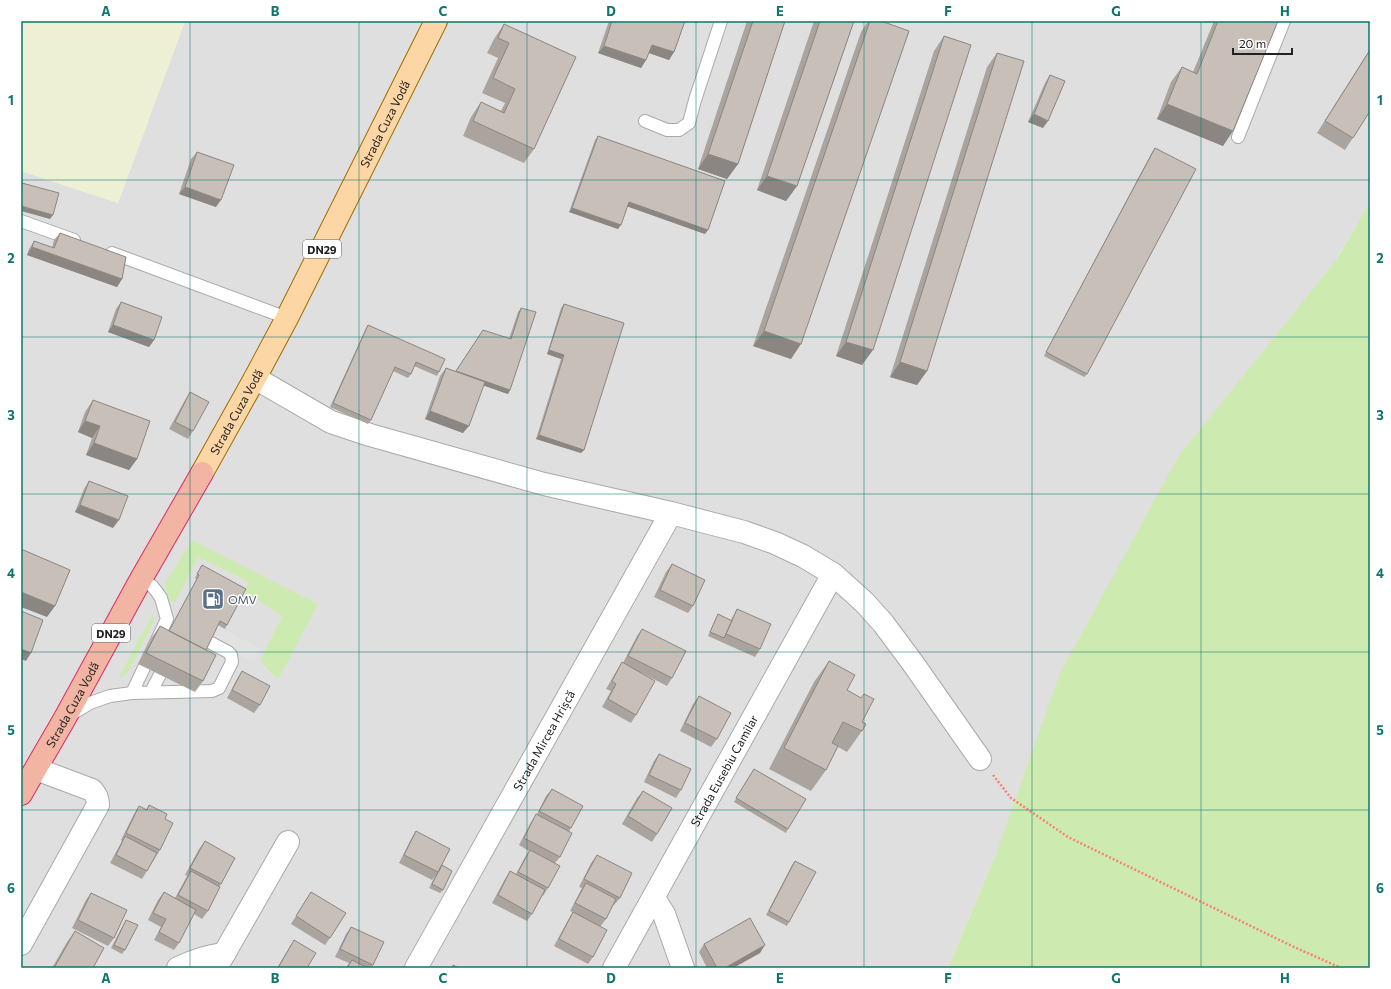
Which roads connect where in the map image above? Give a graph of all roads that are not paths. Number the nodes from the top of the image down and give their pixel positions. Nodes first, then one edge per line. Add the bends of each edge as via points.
1 (436, 21) edge
2 (721, 21) edge
3 (1284, 21) edge
4 (645, 121) dead end
5 (1238, 137) edge
6 (21, 221) edge
7 (82, 242) edge
8 (104, 250) edge
9 (288, 318) junction
10 (255, 378) junction
11 (202, 473) joint
12 (671, 513) junction
13 (833, 574) junction
14 (140, 579) junction
15 (166, 620) junction
16 (187, 630) junction
17 (212, 644) junction
18 (173, 648) edge
19 (190, 648) edge
20 (206, 656) edge
21 (151, 692) junction
22 (132, 693) junction
23 (65, 718) junction
24 (980, 759) road end
25 (36, 769) junction
26 (21, 794) edge
27 (288, 842) dead end
28 (654, 898) junction
29 (21, 944) edge
30 (220, 961) edge
31 (178, 968) edge
32 (416, 968) edge
33 (614, 968) edge
34 (683, 968) edge

1 - 9 main road, Strada Cuza Vodă / DN29
2 - 4 lane via 689,124 679,130 667,130
3 - 5 lane
6 - 7 lane
8 - 9 lane
9 - 10 main road, Strada Cuza Vodă / DN29
10 - 11 main road, Strada Cuza Vodă / DN29
10 - 12 street via 331,422 370,435 544,484
11 - 14 highway, Strada Cuza Vodă / DN29
12 - 13 street via 775,543
12 - 32 street, Strada Mircea Hrișcă
13 - 24 street via 864,602 892,635
13 - 28 street, Strada Eusebiu Camilar
14 - 15 lane via 152,586 161,598
14 - 23 highway, Strada Cuza Vodă / DN29
15 - 16 lane
15 - 22 lane
16 - 17 lane
16 - 19 lane
17 - 20 lane
17 - 21 lane via 228,652 232,662 217,690 172,687
18 - 21 lane
21 - 22 lane
22 - 23 lane via 110,696
23 - 25 highway, Strada Cuza Vodă / DN29
25 - 26 highway, Strada Cuza Vodă / DN29
25 - 29 street via 92,790 96,794 98,805
27 - 30 street
28 - 33 street, Strada Eusebiu Camilar
28 - 34 street via 664,914
30 - 31 street via 208,956

